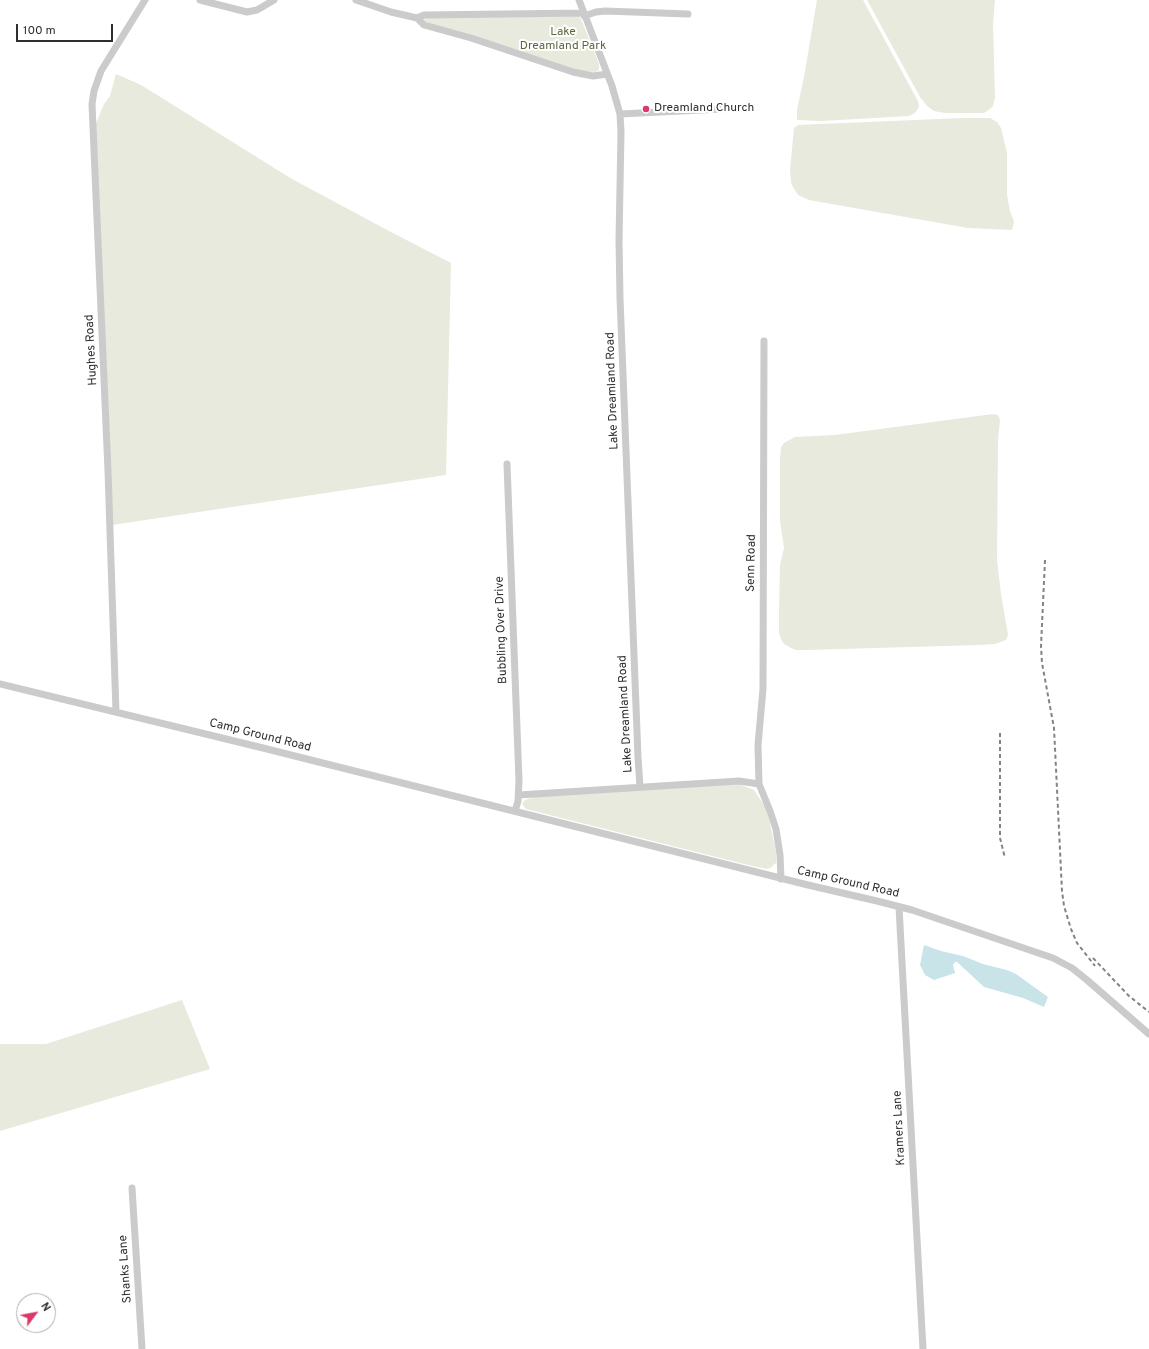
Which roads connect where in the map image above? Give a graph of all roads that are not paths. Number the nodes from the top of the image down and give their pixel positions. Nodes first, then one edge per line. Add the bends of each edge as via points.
1 (144, 0) edge
2 (200, 0) edge
3 (274, 0) edge
4 (356, 0) edge
5 (579, 0) edge
6 (583, 14) junction
7 (688, 14) dead end
8 (417, 18) junction
9 (607, 74) junction
10 (742, 108) dead end
11 (620, 114) junction
12 (764, 341) dead end
13 (506, 464) dead end
14 (0, 684) edge
15 (116, 712) junction
16 (759, 784) junction
17 (640, 787) junction
18 (519, 796) junction
19 (515, 811) junction
20 (781, 879) junction
21 (898, 906) junction
22 (1149, 1034) edge
23 (132, 1188) dead end
24 (142, 1349) edge
25 (923, 1349) edge

1 - 15 street, Hughes Road via 101,72 92,104
2 - 3 street via 251,12
4 - 8 street
5 - 6 street, Lake Dreamland Road
6 - 7 street via 605,11
6 - 8 street via 424,15
6 - 9 street, Lake Dreamland Road
8 - 9 street via 424,25 573,72 593,76
9 - 11 street, Lake Dreamland Road
10 - 11 street
11 - 17 street, Lake Dreamland Road via 620,298
12 - 16 street, Senn Road via 763,689 758,745
13 - 18 street, Bubbling Over Drive
14 - 15 street, Camp Ground Road
15 - 19 street, Camp Ground Road
16 - 17 street via 739,781
16 - 20 street via 776,829
17 - 18 street
18 - 19 street
19 - 20 street, Camp Ground Road
20 - 21 street, Camp Ground Road
21 - 22 street, Camp Ground Road via 1053,958 1072,968
21 - 25 street, Kramers Lane
23 - 24 street, Shanks Lane

